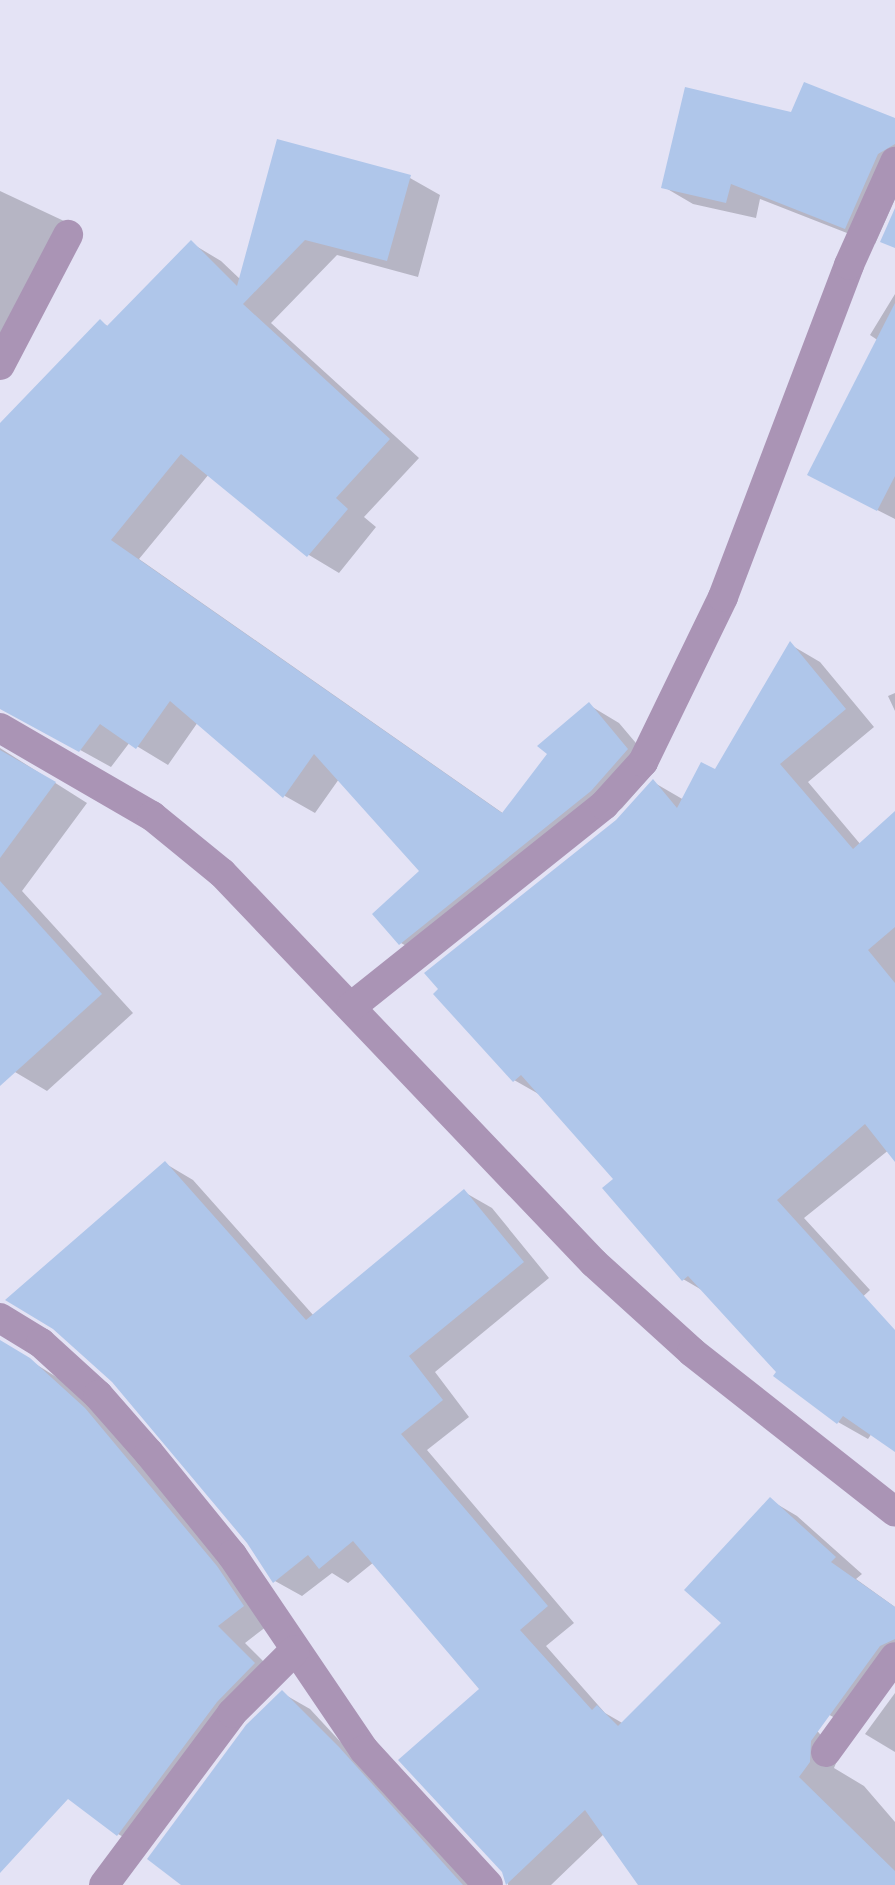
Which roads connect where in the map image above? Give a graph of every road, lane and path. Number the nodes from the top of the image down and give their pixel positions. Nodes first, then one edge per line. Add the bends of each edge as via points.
1 (895, 162) edge
2 (68, 235) dead end
3 (0, 365) edge
4 (0, 728) edge
5 (351, 1007) junction
6 (0, 1318) edge
7 (895, 1512) edge
8 (295, 1650) junction
9 (895, 1656) edge
10 (826, 1752) dead end
11 (104, 1885) edge
12 (488, 1885) edge

1 - 5 street via 723,597 643,762 604,805
2 - 3 street
4 - 5 street via 152,816 222,872
5 - 7 street via 594,1263 692,1352
6 - 8 street via 41,1343 136,1438 232,1555
8 - 11 street via 232,1713
8 - 12 street via 364,1750
9 - 10 street

